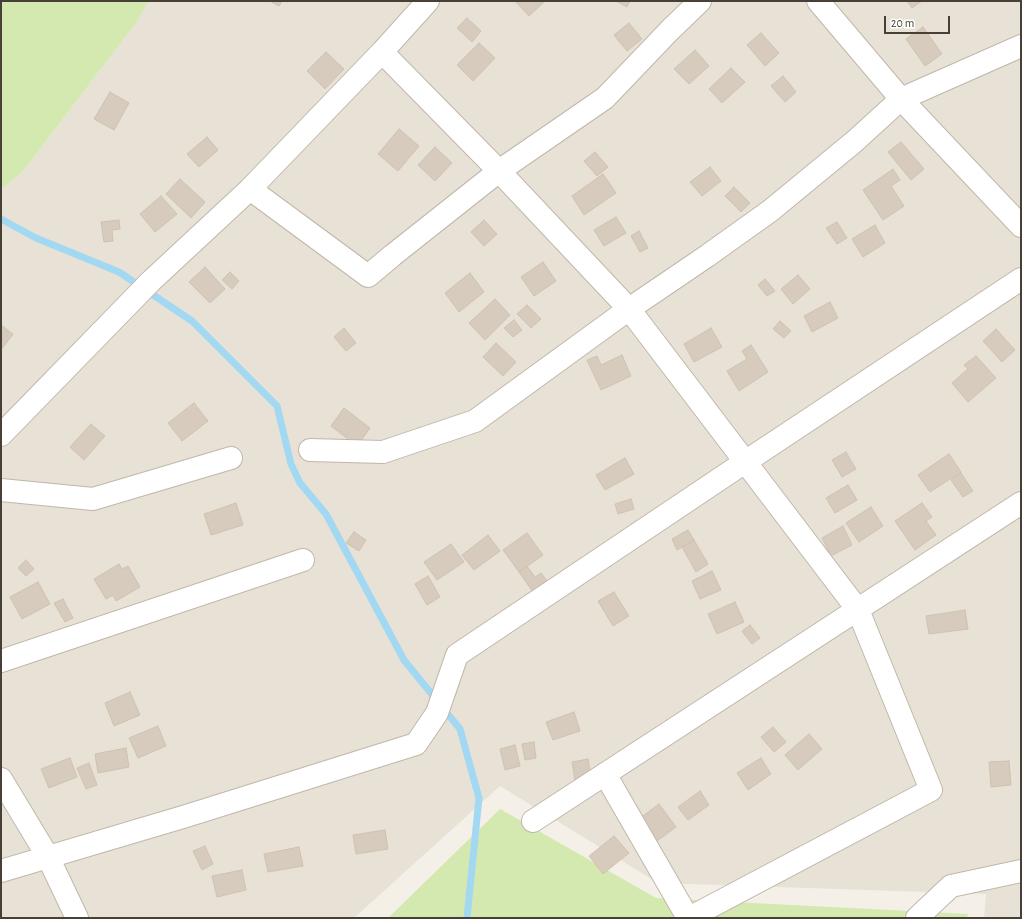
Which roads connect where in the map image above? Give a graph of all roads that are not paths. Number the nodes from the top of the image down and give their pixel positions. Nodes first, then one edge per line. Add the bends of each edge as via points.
1 (428, 1) edge
2 (700, 1) edge
3 (820, 2) edge
4 (1021, 46) edge
5 (382, 52) junction
6 (901, 99) junction
7 (499, 171) junction
8 (250, 189) junction
9 (1021, 226) edge
10 (1021, 279) edge
11 (628, 309) junction
12 (1, 435) edge
13 (310, 450) dead end
14 (231, 458) dead end
15 (745, 462) junction
16 (1, 490) edge
17 (1021, 503) edge
18 (303, 560) dead end
19 (858, 610) junction
20 (1, 661) edge
21 (605, 774) junction
22 (1, 779) edge
23 (533, 821) dead end
24 (48, 857) junction
25 (1021, 871) edge
26 (1, 872) edge
27 (77, 918) edge
28 (688, 918) edge
29 (917, 918) edge

1 - 5 street
2 - 7 street via 605,98
3 - 6 street
4 - 6 street
5 - 7 street
5 - 8 street
6 - 9 street
6 - 11 street via 855,141 770,211
7 - 8 street via 368,276
7 - 11 street
8 - 12 street via 151,281
10 - 15 street
11 - 13 street via 475,421 383,452
11 - 15 street
14 - 16 street via 92,499
15 - 19 street
15 - 24 street via 457,655 441,703 416,744
17 - 19 street
18 - 20 street
19 - 21 street
19 - 28 street via 931,790
21 - 23 street
21 - 28 street
22 - 24 street
24 - 26 street
24 - 27 street
25 - 29 street via 951,886

